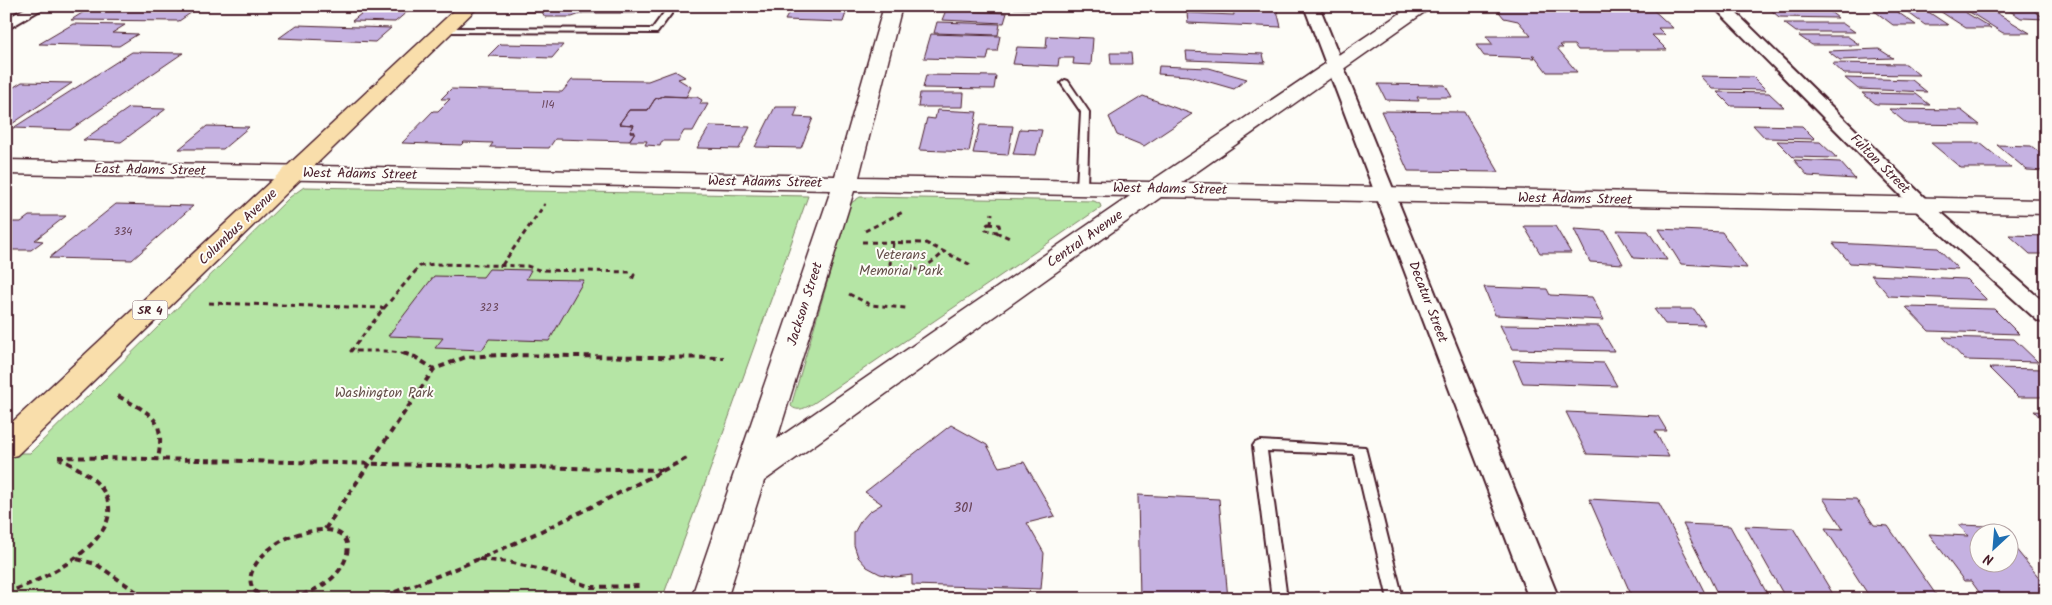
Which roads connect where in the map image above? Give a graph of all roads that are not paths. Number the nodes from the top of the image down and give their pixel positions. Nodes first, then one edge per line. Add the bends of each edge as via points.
1 (40, 6) edge
2 (470, 6) edge
3 (673, 6) edge
4 (893, 6) edge
5 (1311, 6) edge
6 (1424, 6) edge
7 (1720, 6) edge
8 (6, 25) edge
9 (445, 30) junction
10 (1335, 66) junction
11 (1065, 83) dead end
12 (6, 167) edge
13 (295, 173) junction
14 (845, 183) junction
15 (1082, 188) junction
16 (1156, 189) junction
17 (1386, 195) junction
18 (1921, 205) junction
19 (2046, 207) edge
20 (2046, 316) edge
21 (6, 447) edge
22 (749, 475) junction
23 (709, 599) edge
24 (1280, 599) edge
25 (1396, 599) edge
26 (1544, 599) edge

1 - 8 street
2 - 9 main road, Columbus Avenue / SR 4
3 - 9 lane via 654,31
4 - 14 street, Jackson Street
5 - 10 street, Decatur Street
6 - 10 street, Central Avenue
7 - 18 street, Fulton Street
9 - 13 main road, Columbus Avenue / SR 4
10 - 16 street, Central Avenue
10 - 17 street, Decatur Street
11 - 15 lane via 1085,112
12 - 13 street, East Adams Street
13 - 14 street, West Adams Street
13 - 21 main road, Columbus Avenue / SR 4
14 - 15 street, West Adams Street
14 - 22 street, Jackson Street
15 - 16 street, West Adams Street
16 - 17 street, West Adams Street
16 - 22 street, Central Avenue
17 - 18 street, West Adams Street
17 - 26 street, Decatur Street
18 - 19 street, West Adams Street
18 - 20 street, Fulton Street
22 - 23 street, Jackson Street
24 - 25 lane via 1260,446 1360,450

